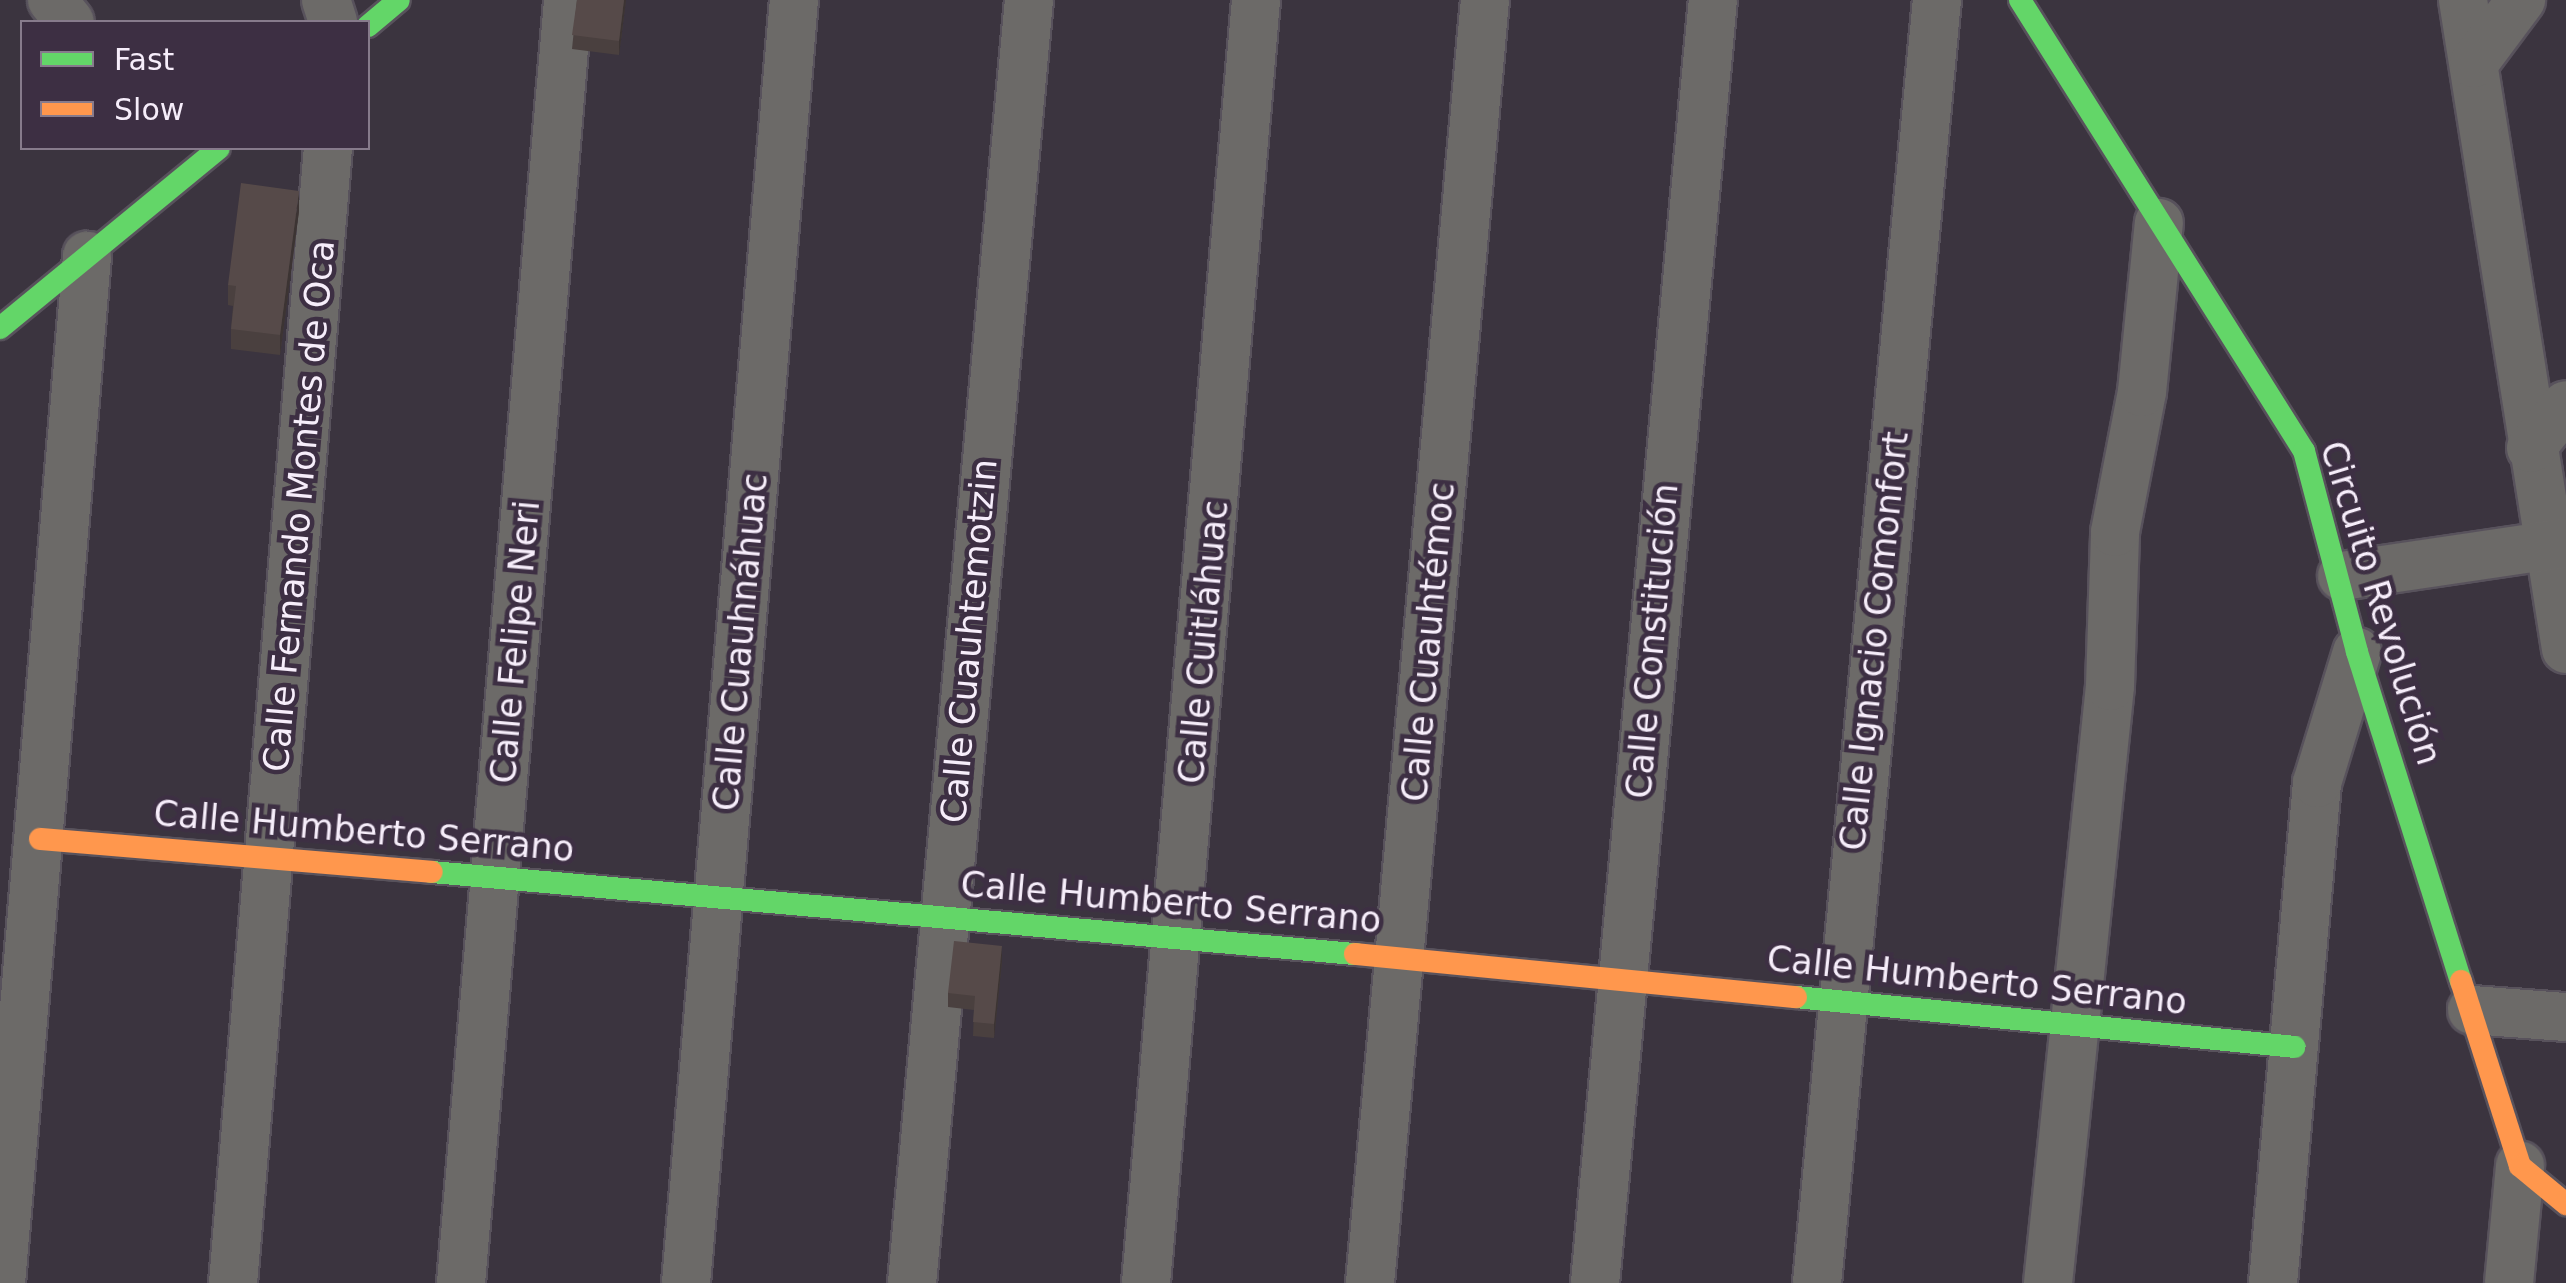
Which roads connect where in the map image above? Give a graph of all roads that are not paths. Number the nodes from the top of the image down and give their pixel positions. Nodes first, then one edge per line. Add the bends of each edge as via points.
1 (52, 0) edge
2 (399, 0) edge
3 (568, 0) edge
4 (794, 0) edge
5 (1029, 0) edge
6 (1256, 0) edge
7 (1485, 0) edge
8 (1713, 0) edge
9 (1937, 0) edge
10 (2020, 0) edge
11 (2463, 0) edge
12 (2521, 0) edge
13 (68, 20) edge
14 (370, 24) edge
15 (2474, 63) junction
16 (328, 150) edge
17 (194, 155) edge
18 (2159, 223) junction
19 (87, 256) junction
20 (3, 320) edge
21 (2566, 405) edge
22 (2531, 448) junction
23 (2557, 544) edge
24 (2342, 576) junction
25 (2566, 649) edge
26 (2357, 652) junction
27 (40, 838) junction
28 (271, 858) junction
29 (496, 878) junction
30 (719, 897) junction
31 (944, 916) junction
32 (1178, 936) junction
33 (1400, 958) junction
34 (1620, 980) junction
35 (1839, 1002) junction
36 (2472, 1010) junction
37 (2566, 1018) edge
38 (2070, 1024) junction
39 (2295, 1046) junction
40 (2520, 1166) junction
41 (2566, 1204) edge
42 (1, 1283) edge
43 (234, 1283) edge
44 (461, 1283) edge
45 (686, 1283) edge
46 (912, 1283) edge
47 (1146, 1283) edge
48 (1370, 1283) edge
49 (1596, 1283) edge
50 (1817, 1283) edge
51 (2048, 1283) edge
52 (2273, 1283) edge
53 (2509, 1283) edge

1 - 13 street
2 - 14 street
3 - 29 street, Calle Felipe Neri
4 - 30 street, Calle Cuauhnáhuac
5 - 31 street, Calle Cuauhtemotzin
6 - 32 street, Calle Cuitláhuac
7 - 33 street, Calle Cuauhtémoc
8 - 34 street, Calle Constitución
9 - 35 street, Calle Ignacio Comonfort
10 - 18 street, Circuito Revolución
11 - 15 street
12 - 15 street
15 - 22 street
16 - 28 street, Calle Fernando Montes de Oca
17 - 19 street
18 - 24 street, Circuito Revolución via 2304,452
18 - 38 street via 2142,392 2115,532 2110,686
19 - 20 street
19 - 27 street
21 - 22 street
22 - 23 street
23 - 24 street
23 - 25 street
24 - 26 street, Circuito Revolución
26 - 36 street, Circuito Revolución
26 - 39 street via 2317,783
27 - 28 street, Calle Humberto Serrano
27 - 42 street
28 - 29 street, Calle Humberto Serrano
28 - 43 street, Calle Fernando Montes de Oca
29 - 30 street, Calle Humberto Serrano
29 - 44 street, Calle Felipe Neri
30 - 31 street, Calle Humberto Serrano
30 - 45 street, Calle Cuauhnáhuac
31 - 32 street, Calle Humberto Serrano
31 - 46 street, Calle Cuauhtemotzin
32 - 33 street, Calle Humberto Serrano
32 - 47 street, Calle Cuitláhuac
33 - 34 street, Calle Humberto Serrano
33 - 48 street, Calle Cuauhtémoc
34 - 35 street, Calle Humberto Serrano
34 - 49 street, Calle Constitución
35 - 38 street, Calle Humberto Serrano
35 - 50 street, Calle Ignacio Comonfort
36 - 37 street
36 - 40 street, Circuito Revolución
38 - 39 street, Calle Humberto Serrano
38 - 51 street
39 - 52 street
40 - 41 street
40 - 53 street

